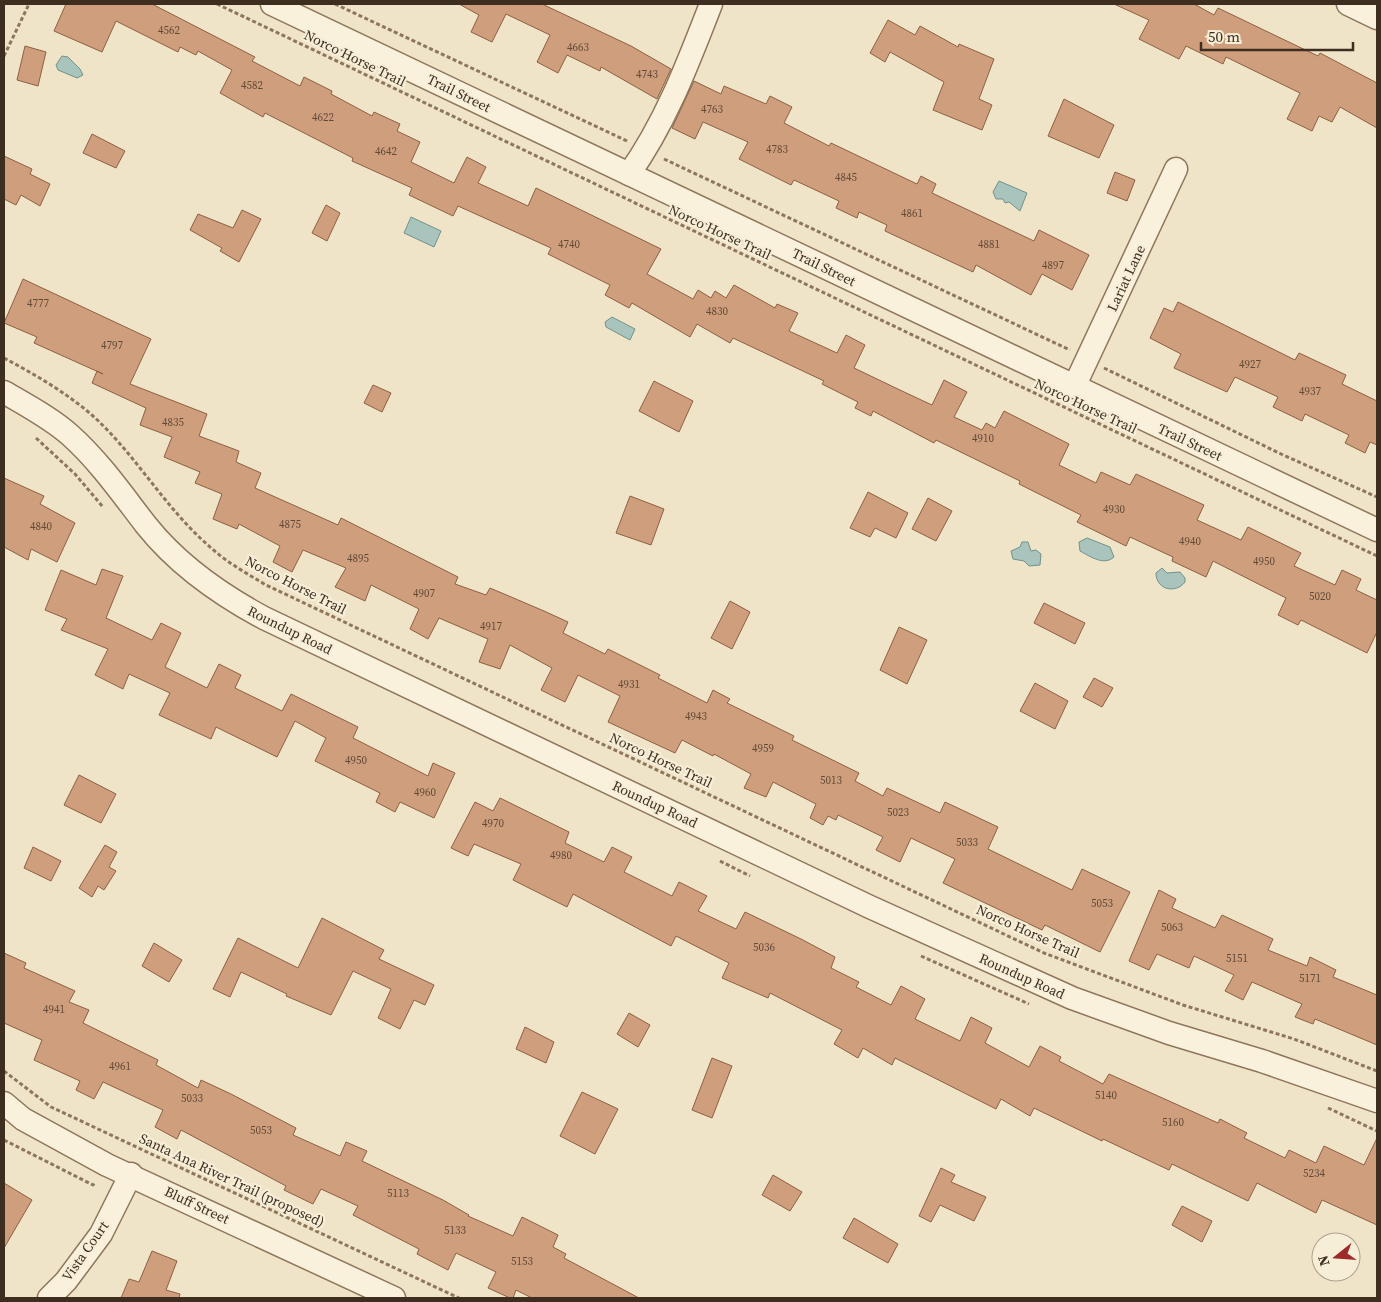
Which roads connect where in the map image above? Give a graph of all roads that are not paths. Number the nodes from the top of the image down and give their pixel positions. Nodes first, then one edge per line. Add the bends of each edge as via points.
1 (272, 4) edge
2 (711, 4) edge
3 (1348, 4) edge
4 (1377, 18) edge
5 (1176, 169) dead end
6 (629, 174) junction
7 (1074, 387) junction
8 (4, 392) edge
9 (1377, 530) edge
10 (1377, 1101) edge
11 (4, 1104) edge
12 (131, 1174) junction
13 (49, 1298) edge
14 (394, 1298) edge

1 - 6 street, Trail Street
2 - 6 street via 680,85 646,150
3 - 4 street
5 - 7 street, Lariat Lane
6 - 7 street, Trail Street
7 - 9 street, Trail Street
8 - 10 street, Roundup Road via 69,434 118,486 147,526 230,600 264,618 870,907 1072,998
11 - 12 street, Bluff Street via 62,1141
12 - 13 street, Vista Court via 101,1234
12 - 14 street, Bluff Street

